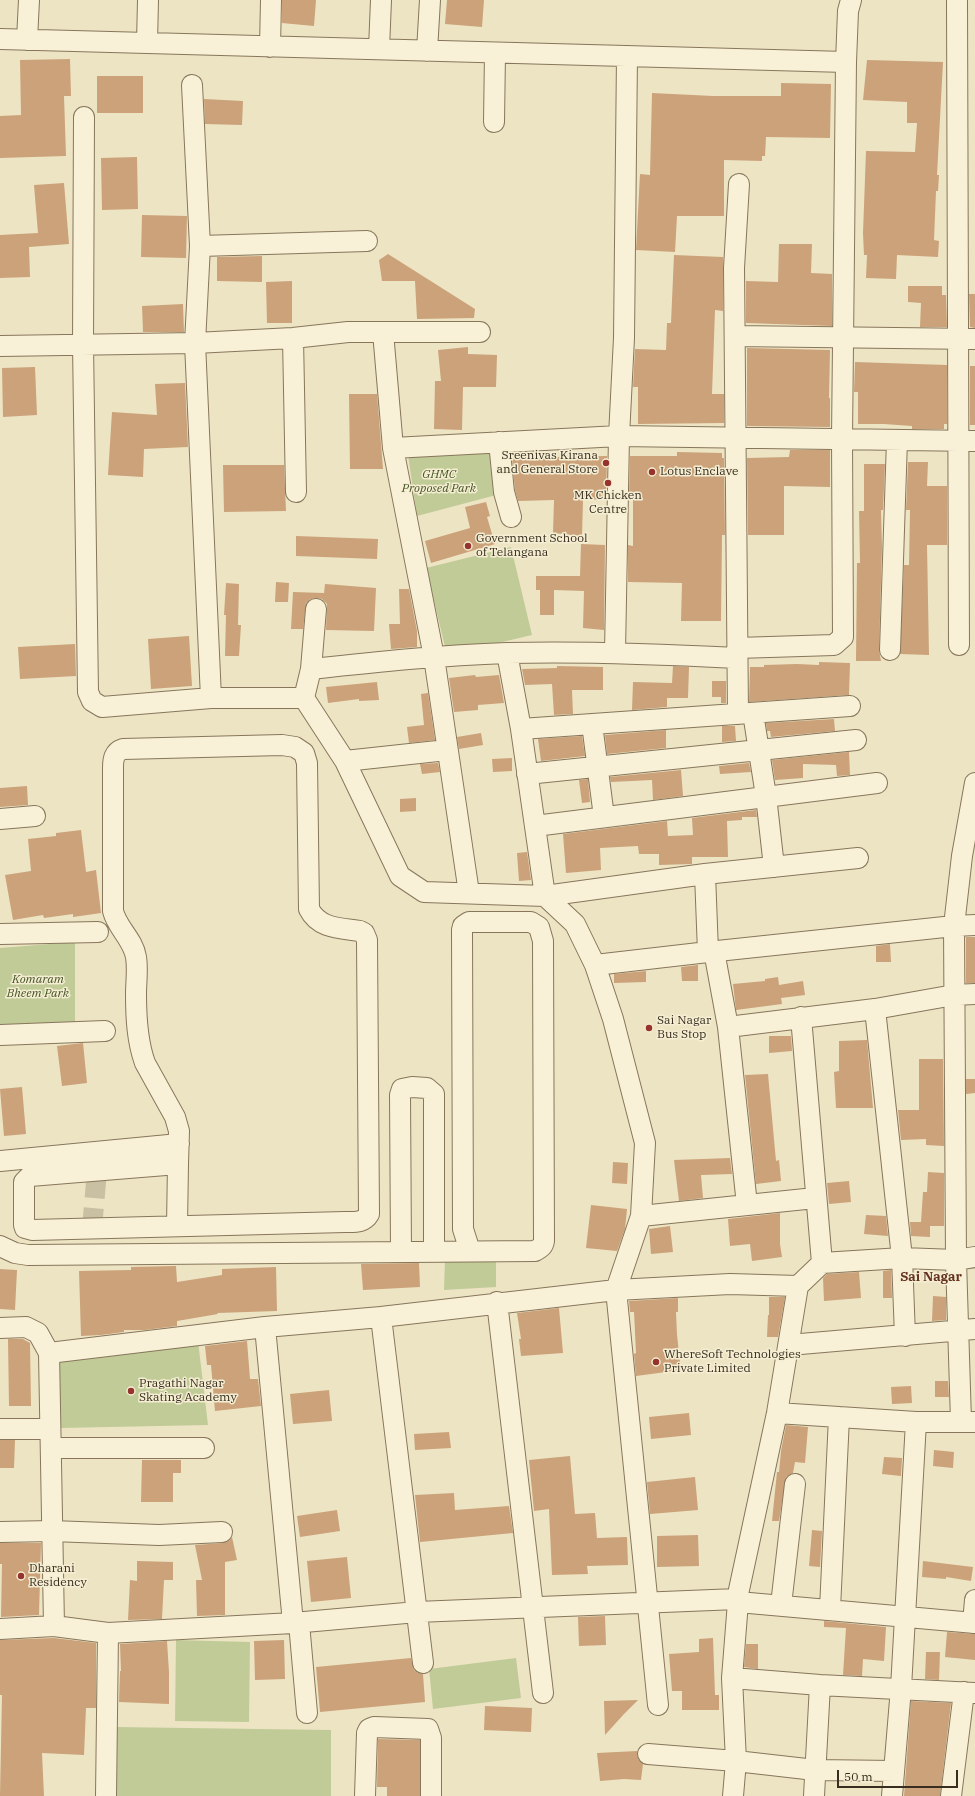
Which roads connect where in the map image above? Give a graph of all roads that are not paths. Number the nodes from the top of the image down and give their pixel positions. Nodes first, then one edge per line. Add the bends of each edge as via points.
1 (28, 0) edge
2 (148, 0) edge
3 (271, 0) edge
4 (381, 0) edge
5 (430, 0) edge
6 (851, 0) edge
7 (957, 0) edge
8 (0, 39) edge
9 (27, 40) junction
10 (146, 44) junction
11 (270, 47) junction
12 (379, 50) junction
13 (427, 51) junction
14 (495, 53) junction
15 (628, 56) junction
16 (846, 62) junction
17 (192, 85) dead end
18 (84, 117) dead end
19 (494, 122) dead end
20 (739, 184) dead end
21 (368, 241) dead end
22 (200, 246) junction
23 (383, 332) junction
24 (480, 332) dead end
25 (736, 336) junction
26 (293, 338) junction
27 (844, 338) junction
28 (966, 339) edge
29 (195, 343) junction
30 (83, 344) junction
31 (0, 346) edge
32 (619, 436) junction
33 (734, 437) junction
34 (842, 438) junction
35 (897, 440) junction
36 (966, 441) edge
37 (499, 442) junction
38 (393, 448) junction
39 (296, 492) dead end
40 (511, 517) dead end
41 (316, 609) dead end
42 (959, 645) dead end
43 (890, 650) dead end
44 (615, 652) junction
45 (507, 653) junction
46 (737, 653) junction
47 (434, 657) junction
48 (311, 669) junction
49 (211, 698) junction
50 (304, 698) junction
51 (850, 706) dead end
52 (745, 714) junction
53 (592, 724) junction
54 (521, 729) junction
55 (856, 740) dead end
56 (447, 750) junction
57 (759, 750) junction
58 (345, 762) junction
59 (598, 767) junction
60 (527, 774) junction
61 (877, 783) dead end
62 (975, 783) edge
63 (766, 796) junction
64 (973, 803) edge
65 (36, 816) dead end
66 (604, 817) junction
67 (0, 819) edge
68 (534, 826) junction
69 (968, 856) edge
70 (858, 858) dead end
71 (774, 867) junction
72 (705, 874) junction
73 (469, 893) junction
74 (545, 896) junction
75 (975, 925) edge
76 (954, 926) junction
77 (98, 932) dead end
78 (0, 934) edge
79 (711, 952) junction
80 (595, 965) junction
81 (975, 994) edge
82 (954, 995) junction
83 (875, 1009) junction
84 (801, 1017) junction
85 (728, 1027) junction
86 (105, 1030) dead end
87 (0, 1035) edge
88 (179, 1144) junction
89 (95, 1151) junction
90 (0, 1161) edge
91 (178, 1164) junction
92 (97, 1171) junction
93 (815, 1198) junction
94 (747, 1205) junction
95 (642, 1216) junction
96 (177, 1226) junction
97 (92, 1228) junction
98 (0, 1246) edge
99 (434, 1250) junction
100 (401, 1251) junction
101 (466, 1251) junction
102 (92, 1254) junction
103 (902, 1258) junction
104 (966, 1259) edge
105 (822, 1263) junction
106 (798, 1286) junction
107 (616, 1290) junction
108 (497, 1302) junction
109 (381, 1316) junction
110 (265, 1327) junction
111 (0, 1328) edge
112 (967, 1330) edge
113 (905, 1336) junction
114 (789, 1345) junction
115 (49, 1353) junction
116 (777, 1413) junction
117 (839, 1417) junction
118 (916, 1422) junction
119 (968, 1422) edge
120 (0, 1429) edge
121 (50, 1438) junction
122 (204, 1448) dead end
123 (795, 1484) dead end
124 (52, 1531) junction
125 (0, 1532) edge
126 (222, 1532) dead end
127 (975, 1600) edge
128 (737, 1601) junction
129 (649, 1603) junction
130 (781, 1605) junction
131 (532, 1608) junction
132 (830, 1609) junction
133 (416, 1612) junction
134 (904, 1616) junction
135 (296, 1623) junction
136 (974, 1623) edge
137 (54, 1626) junction
138 (0, 1629) edge
139 (108, 1633) junction
140 (423, 1663) dead end
141 (732, 1678) junction
142 (820, 1685) junction
143 (901, 1688) junction
144 (970, 1692) edge
145 (542, 1693) dead end
146 (658, 1705) dead end
147 (307, 1713) dead end
148 (648, 1754) dead end
149 (736, 1761) junction
150 (815, 1770) junction
151 (894, 1770) junction
152 (106, 1796) edge
153 (365, 1796) edge
154 (430, 1796) edge
155 (733, 1796) edge
156 (814, 1796) edge
157 (892, 1796) edge
158 (951, 1796) edge

1 - 9 street
2 - 10 street
3 - 11 street
4 - 12 street
5 - 13 street
6 - 16 street via 848,11
7 - 28 street
8 - 9 street
9 - 10 street
10 - 11 street
11 - 12 street
12 - 13 street
13 - 14 street
14 - 15 street
14 - 19 street
15 - 16 street
15 - 32 street via 624,338
16 - 27 street
17 - 22 street
18 - 30 street
20 - 25 street via 734,268
21 - 22 street
22 - 29 street
23 - 24 street
23 - 26 street via 348,332
23 - 38 street
25 - 27 street
25 - 33 street
26 - 29 street
26 - 39 street
27 - 28 street
27 - 34 street
28 - 36 street
29 - 30 street
29 - 49 street
30 - 31 street
30 - 49 street via 88,692 92,702 102,707
32 - 33 street
32 - 37 street
32 - 44 street
33 - 34 street
33 - 46 street
34 - 35 street
34 - 46 street via 843,637 834,645
35 - 36 street
35 - 43 street
36 - 42 street
37 - 38 street
37 - 40 street via 504,492
38 - 47 street
41 - 48 street
44 - 45 street
44 - 46 street
45 - 47 street
45 - 54 street
46 - 52 street
47 - 48 street
47 - 56 street
48 - 50 street
49 - 50 street
50 - 58 street
51 - 52 street
52 - 53 street
52 - 57 street
53 - 54 street
53 - 59 street
54 - 60 street
55 - 57 street
56 - 58 street
56 - 73 street
57 - 59 street
57 - 63 street
58 - 73 street via 400,876 424,892
59 - 60 street
59 - 66 street
60 - 68 street
61 - 63 street
62 - 64 street
63 - 66 street
63 - 71 street
64 - 69 street
65 - 67 street
66 - 68 street
68 - 74 street
69 - 76 street
70 - 71 street
71 - 72 street
72 - 74 street
72 - 79 street
73 - 74 street
74 - 80 street via 575,924
75 - 76 street
76 - 79 street
76 - 82 street
77 - 78 street
79 - 80 street
79 - 85 street
80 - 95 street via 613,1018 645,1143
81 - 82 street
82 - 83 street
82 - 104 street
83 - 84 street
83 - 103 street
84 - 85 street
84 - 93 street
85 - 94 street
86 - 87 street
88 - 89 street
88 - 91 street
88 - 96 street via 175,1117 142,1055 136,1013 135,955 113,911 115,754 123,749 282,745 295,747 306,757 309,909 313,916 328,926 360,931 367,940 369,1214 360,1221
89 - 90 street
89 - 92 street
91 - 92 street
91 - 96 street
92 - 97 street via 30,1176 23,1187 25,1228
93 - 94 street
93 - 105 street
94 - 95 street
95 - 107 street
96 - 97 street
97 - 102 street
98 - 102 street via 14,1253 28,1255
99 - 100 street
99 - 100 street via 435,1100 431,1090 412,1087 402,1089 400,1096
99 - 101 street
100 - 102 street
101 - 101 street via 535,1251 543,1246 543,941 539,927 531,922 470,922 463,926 462,930 463,1229
103 - 104 street
103 - 105 street
103 - 113 street
104 - 112 street
105 - 106 street
106 - 107 street via 730,1284
106 - 114 street
107 - 108 street
107 - 129 street
108 - 109 street
108 - 131 street
109 - 110 street
109 - 133 street
110 - 115 street
110 - 135 street
111 - 115 street via 26,1327 38,1333
112 - 113 street
112 - 119 street
113 - 114 street
114 - 116 street
115 - 121 street
116 - 117 street
116 - 128 street
117 - 118 street
117 - 132 street
118 - 119 street
118 - 134 street
120 - 121 street
121 - 122 street
121 - 124 street
123 - 130 street
124 - 125 street
124 - 126 street via 159,1535
124 - 137 street
127 - 136 street
128 - 129 street
128 - 130 street
128 - 141 street
129 - 131 street
129 - 146 street
130 - 132 street
131 - 133 street
131 - 145 street
132 - 134 street
133 - 135 street
133 - 140 street
134 - 136 street
134 - 143 street
135 - 139 street
135 - 147 street
137 - 138 street
137 - 139 street
139 - 152 street
141 - 142 street
141 - 149 street
142 - 143 street
142 - 150 street
143 - 144 street
143 - 151 street
144 - 158 street
148 - 149 street
149 - 150 street
149 - 155 street
150 - 151 street
150 - 156 street
151 - 157 street
153 - 154 street via 367,1733 374,1727 428,1728 431,1738

